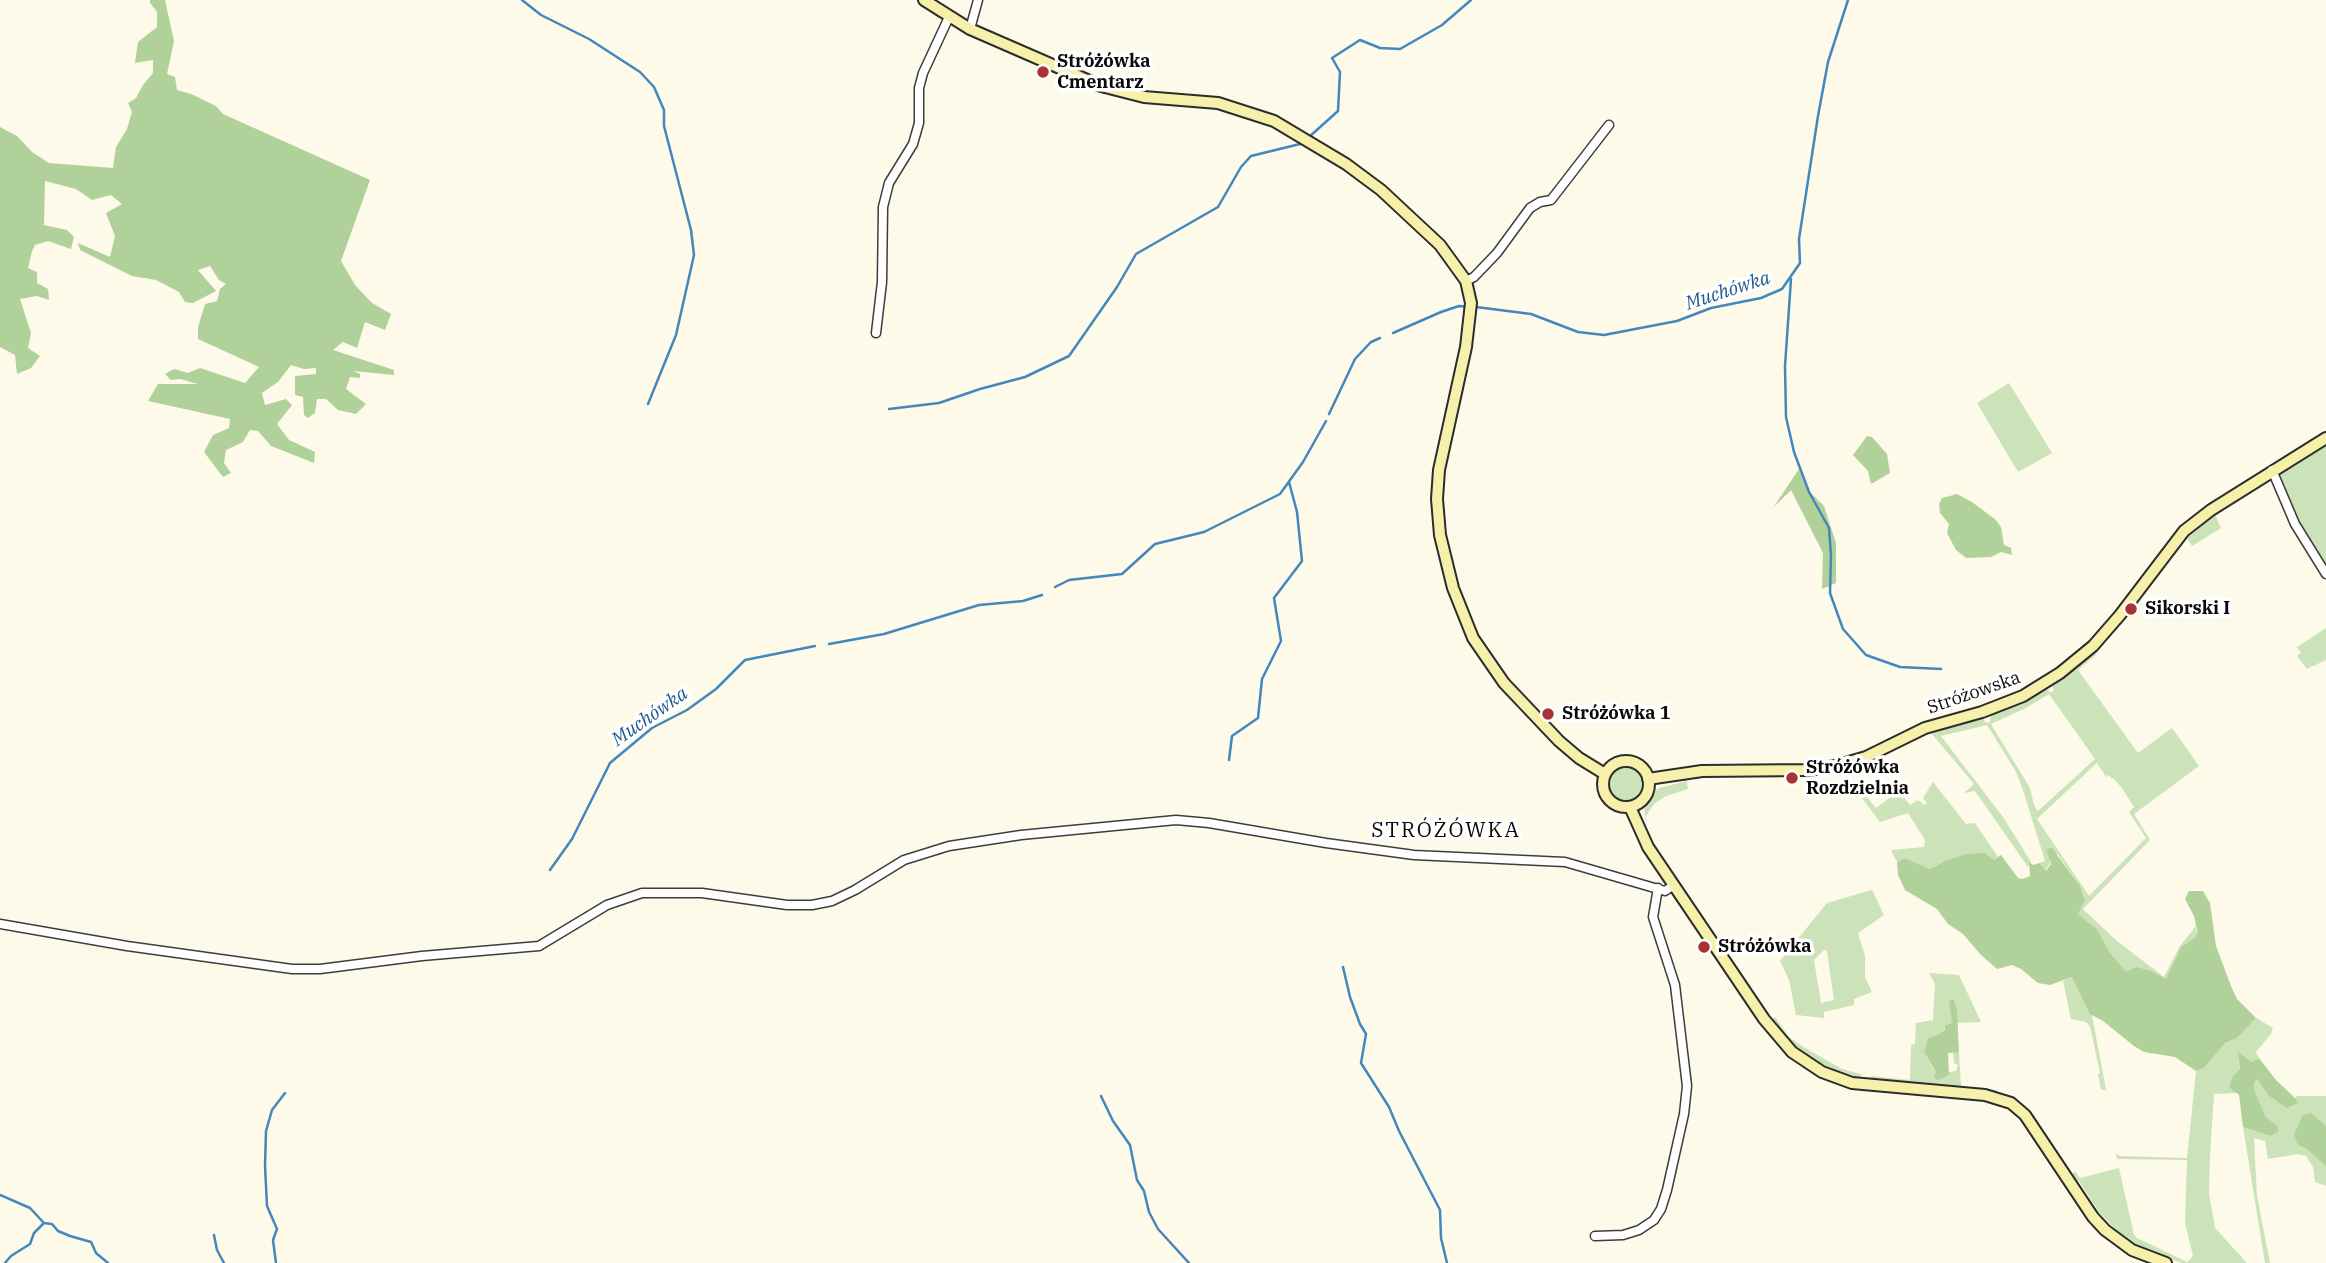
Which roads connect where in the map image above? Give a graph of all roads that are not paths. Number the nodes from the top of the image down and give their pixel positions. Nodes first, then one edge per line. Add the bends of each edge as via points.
1 (924, 0) edge
2 (978, 0) edge
3 (949, 17) junction
4 (970, 29) junction
5 (1609, 125) dead end
6 (1466, 281) junction
7 (876, 333) dead end
8 (2326, 438) edge
9 (2272, 470) junction
10 (2326, 574) edge
11 (1605, 774) junction
12 (1648, 779) junction
13 (1630, 807) junction
14 (1674, 885) junction
15 (1658, 888) junction
16 (0, 925) edge
17 (1595, 1236) dead end
18 (2166, 1263) edge

1 - 3 main road
2 - 4 street
3 - 4 main road
3 - 7 street via 923,73 913,144 888,183
4 - 6 main road via 1124,94 1218,103 1248,111 1306,139 1418,222
5 - 6 street via 1551,200 1530,208 1497,253
6 - 11 main road via 1471,308 1466,347 1437,499 1453,588 1473,638 1503,683 1579,758
8 - 9 main road, Stróżowska
9 - 10 street via 2295,524
9 - 12 main road, Stróżowska via 2184,531 2093,646 2023,696 1835,766 1729,769
11 - 12 main road via 1611,766 1629,761
11 - 13 main road via 1607,798
12 - 13 main road via 1645,797
13 - 14 main road via 1648,847
14 - 15 street via 1665,891
14 - 18 main road via 1764,1019 1801,1059 1852,1083 1985,1095 2011,1102 2038,1132 2105,1230 2132,1250
15 - 16 street via 1565,862 1414,855 1176,820 949,846 904,860 855,890 812,905 702,893 642,892 607,905 539,946 320,969 292,969
15 - 17 street via 1653,918 1675,985 1686,1086 1684,1114 1667,1190 1654,1220 1623,1235

